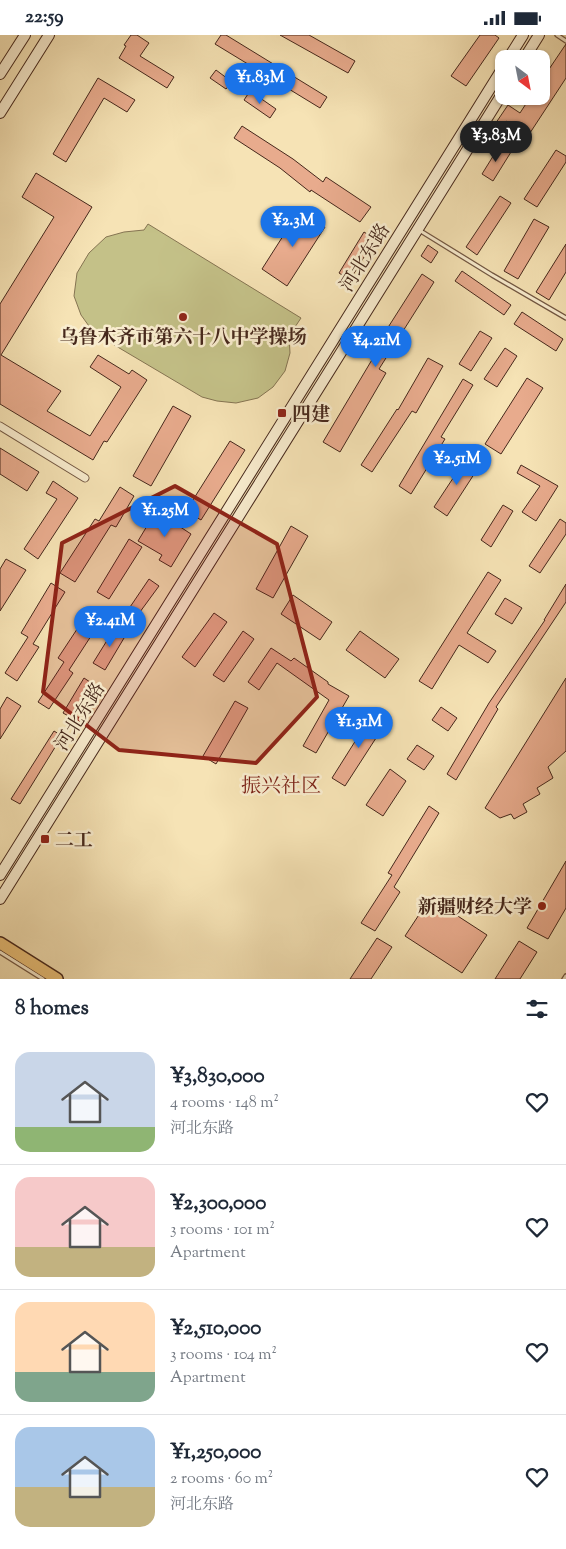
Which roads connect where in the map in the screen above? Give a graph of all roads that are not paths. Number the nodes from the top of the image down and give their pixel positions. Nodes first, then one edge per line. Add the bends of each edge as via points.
1 (25, 35) edge
2 (49, 35) edge
3 (523, 35) edge
4 (539, 35) edge
5 (557, 35) edge
6 (566, 41) edge
7 (514, 50) edge
8 (530, 50) edge
9 (2, 67) edge
10 (22, 77) junction
11 (495, 80) edge
12 (495, 105) edge
13 (0, 113) edge
14 (417, 229) junction
15 (566, 318) edge
16 (0, 426) edge
17 (85, 478) dead end
18 (0, 875) edge
19 (0, 899) edge
20 (0, 943) edge
21 (0, 953) edge
22 (43, 979) edge
23 (57, 979) edge

1 - 9 main road
2 - 10 main road
3 - 7 main road
4 - 8 main road
5 - 6 lane
9 - 10 main road
10 - 13 main road
11 - 18 main road, 河北东路
12 - 14 main road
14 - 15 lane
14 - 19 main road
16 - 17 street
20 - 23 main road
21 - 22 lane

